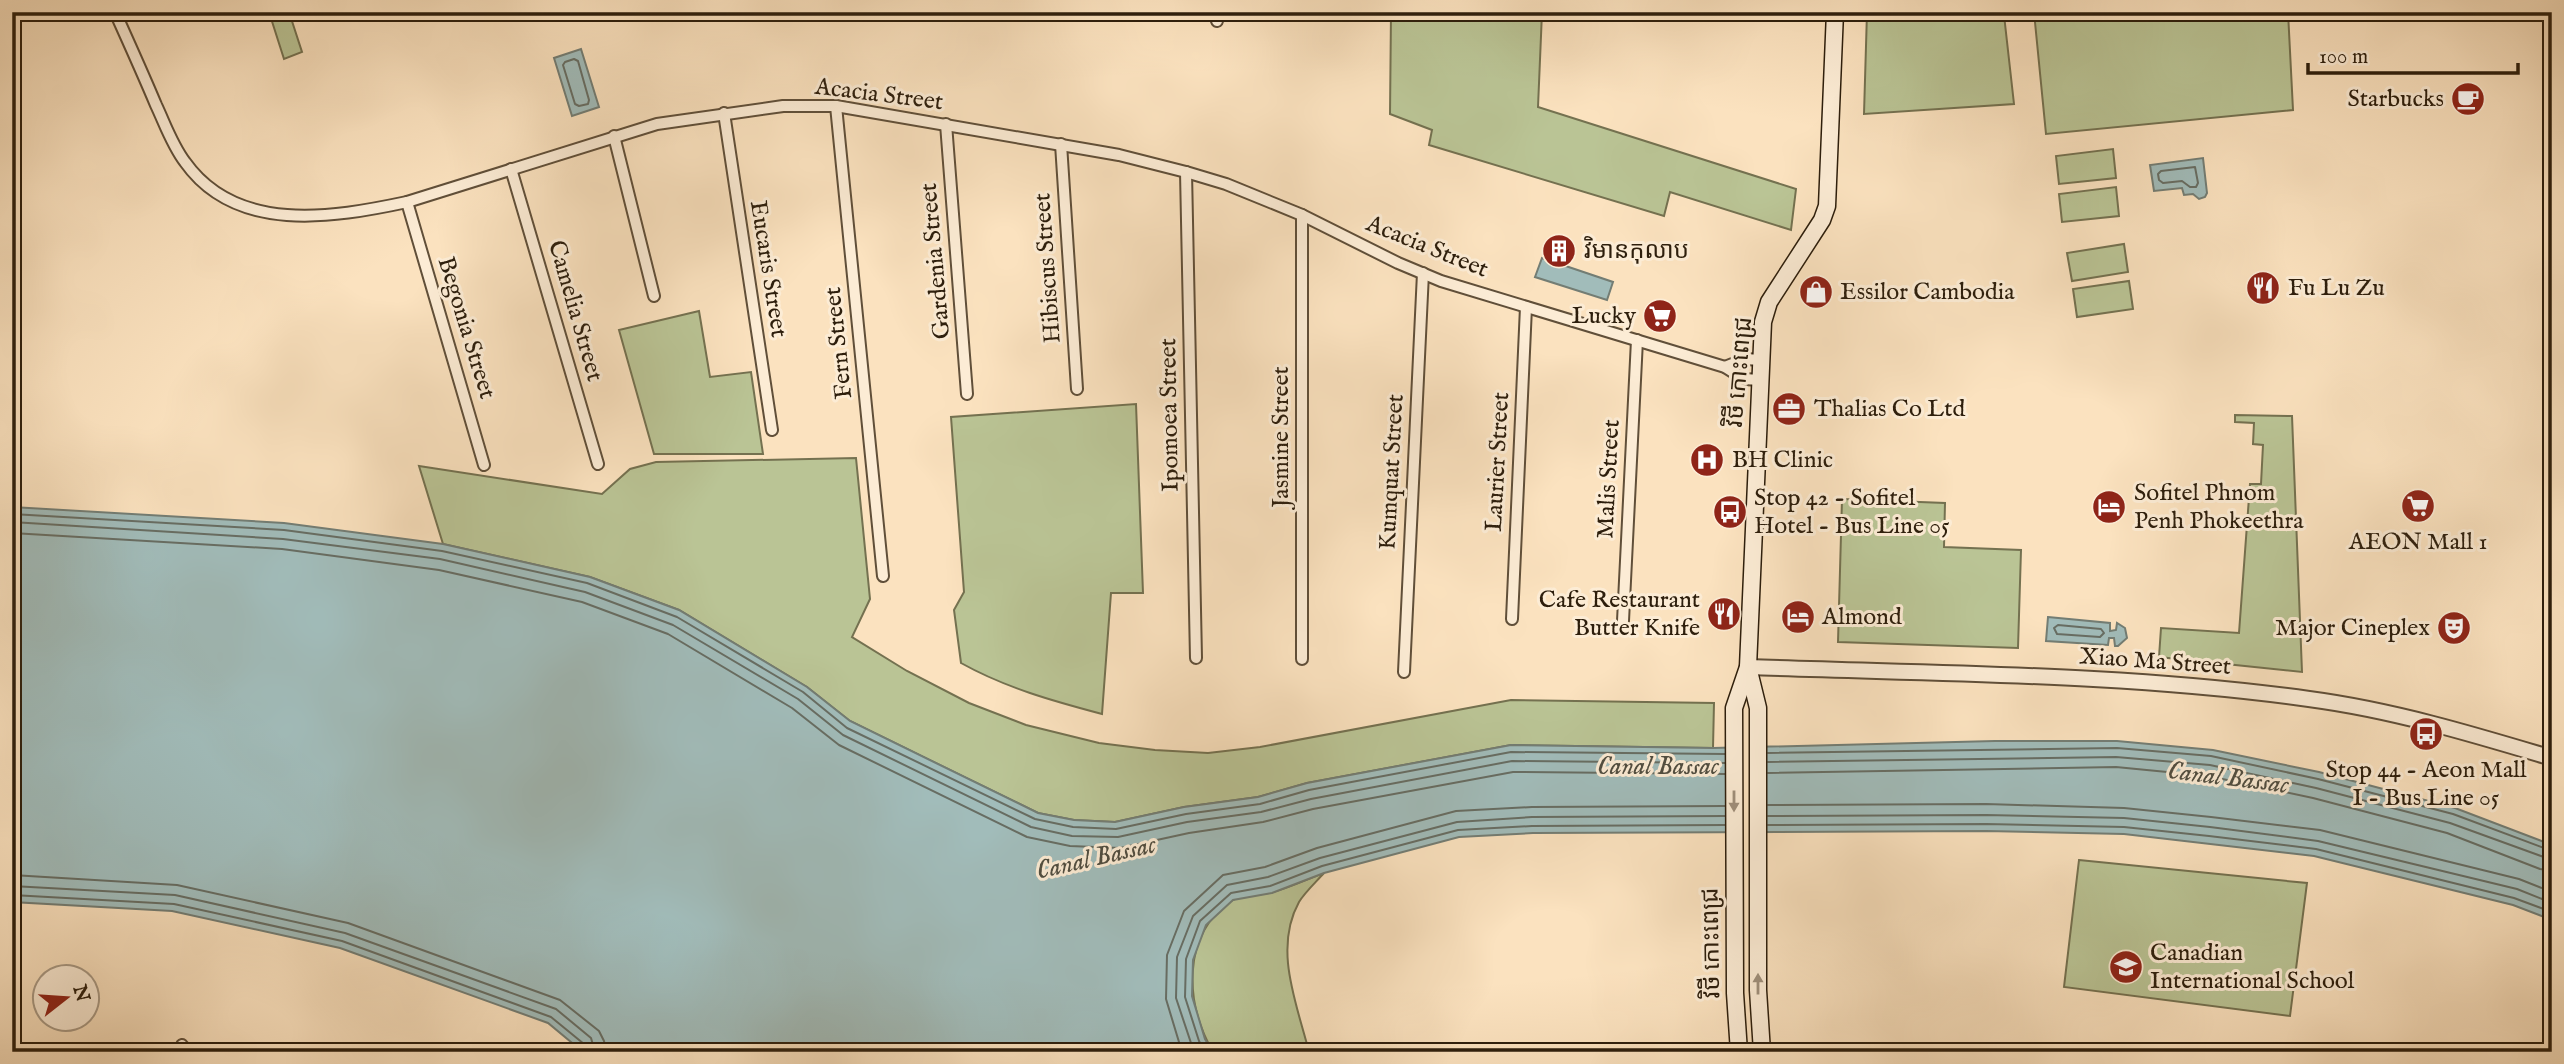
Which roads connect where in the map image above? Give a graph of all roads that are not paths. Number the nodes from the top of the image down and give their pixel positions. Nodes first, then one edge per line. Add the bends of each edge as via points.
1 (115, 12) edge
2 (1835, 12) edge
3 (836, 106) junction
4 (724, 113) junction
5 (946, 124) junction
6 (614, 136) junction
7 (1061, 144) junction
8 (511, 169) junction
9 (1186, 172) junction
10 (407, 202) junction
11 (1302, 215) junction
12 (1423, 273) junction
13 (654, 296) dead end
14 (1527, 307) junction
15 (1637, 340) junction
16 (1761, 359) junction
17 (1725, 367) junction
18 (1760, 380) junction
19 (1077, 389) dead end
20 (967, 394) dead end
21 (772, 430) dead end
22 (598, 464) dead end
23 (484, 465) dead end
24 (883, 576) dead end
25 (1512, 619) dead end
26 (1623, 621) dead end
27 (1196, 658) dead end
28 (1302, 659) dead end
29 (1748, 667) junction
30 (1404, 672) dead end
31 (2552, 758) edge
32 (1739, 1052) edge
33 (1762, 1052) edge

1 - 10 street, Acacia Street via 184,162 202,183 230,202 298,217 337,216
2 - 16 main road, វិថី កោះពេជ្រ via 1827,206 1769,302
3 - 4 street, Acacia Street
3 - 5 street, Acacia Street
3 - 24 street, Fern Street
4 - 6 street, Acacia Street
4 - 21 street, Eucaris Street
5 - 7 street, Acacia Street
5 - 20 street, Gardenia Street
6 - 8 street, Acacia Street
6 - 13 street
7 - 9 street, Acacia Street
7 - 19 street, Hibiscus Street
8 - 10 street, Acacia Street
8 - 22 street, Camelia Street
9 - 11 street, Acacia Street
9 - 27 street, Ipomoea Street
10 - 23 street, Begonia Street
11 - 12 street, Acacia Street
11 - 28 street, Jasmine Street
12 - 14 street, Acacia Street
12 - 30 street, Kumquat Street
14 - 15 street, Acacia Street
14 - 25 street, Laurier Street
15 - 17 street, Acacia Street
15 - 26 street, Malis Street
16 - 17 street
16 - 18 main road, វិថី កោះពេជ្រ
17 - 18 street, Acacia Street via 1744,379
18 - 29 main road, វិថី កោះពេជ្រ
29 - 31 street, Xiao Ma Street via 2218,688 2345,705 2427,722
29 -> 32 main road, វិថី កោះពេជ្រ via 1734,708
33 -> 29 main road, វិថី កោះពេជ្រ via 1758,1015 1758,708

